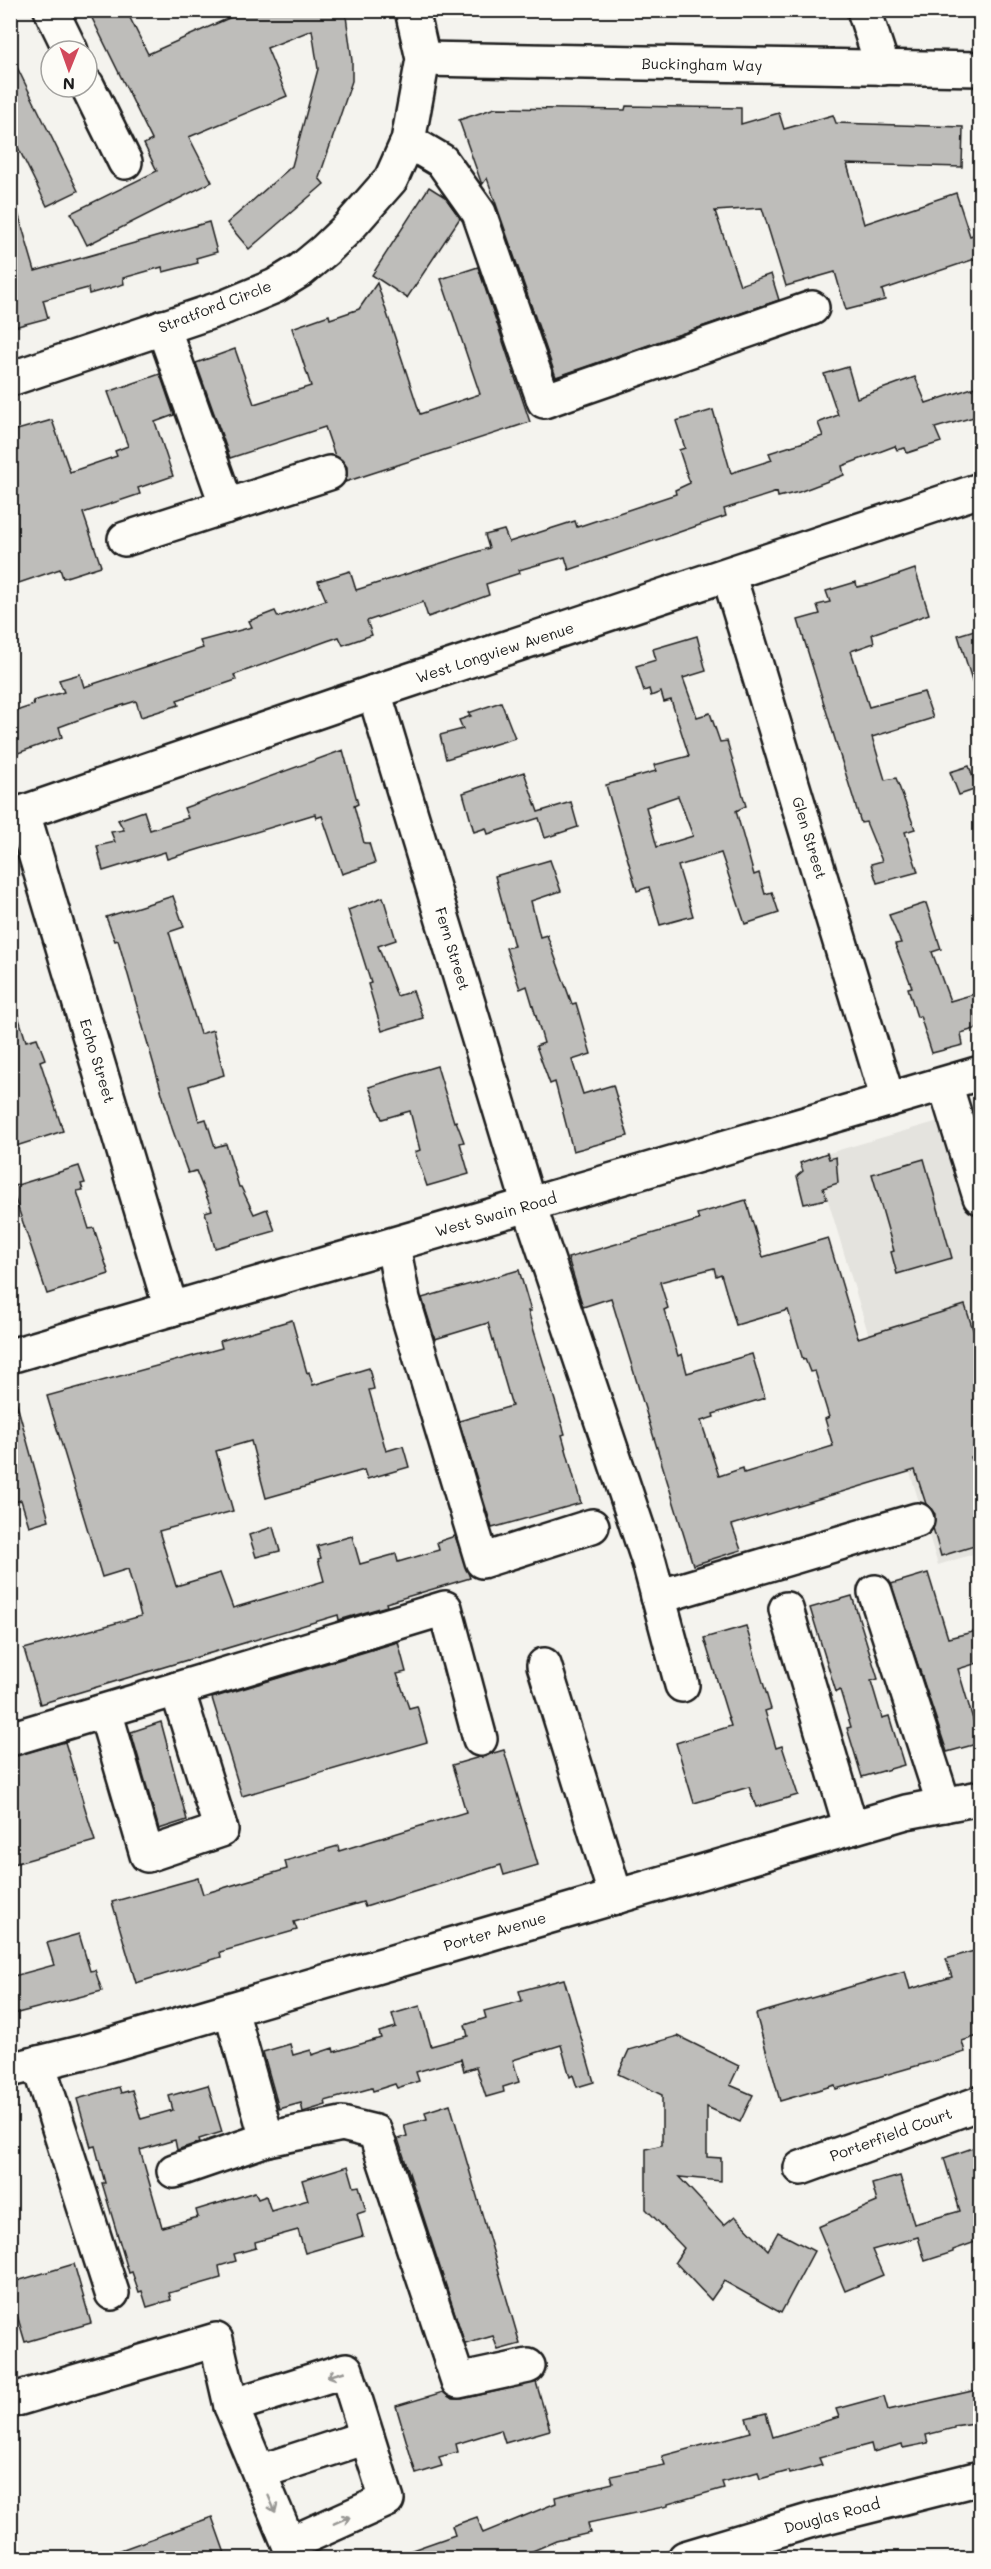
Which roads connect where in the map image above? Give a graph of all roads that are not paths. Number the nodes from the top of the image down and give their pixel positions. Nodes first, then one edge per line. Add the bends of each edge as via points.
1 (51, 10) edge
2 (412, 10) edge
3 (864, 10) edge
4 (64, 39) edge
5 (423, 59) junction
6 (883, 68) junction
7 (981, 69) edge
8 (94, 99) edge
9 (408, 141) junction
10 (125, 162) dead end
11 (812, 308) dead end
12 (163, 327) junction
13 (10, 379) edge
14 (329, 473) dead end
15 (981, 490) edge
16 (226, 507) junction
17 (125, 539) dead end
18 (729, 576) junction
19 (374, 692) junction
20 (16, 815) edge
21 (981, 1073) edge
22 (945, 1083) junction
23 (888, 1100) junction
24 (981, 1197) edge
25 (529, 1205) junction
26 (385, 1247) junction
27 (171, 1309) junction
28 (10, 1356) edge
29 (447, 1486) dead end
30 (917, 1520) dead end
31 (592, 1526) dead end
32 (875, 1592) dead end
33 (657, 1597) junction
34 (786, 1609) dead end
35 (544, 1665) dead end
36 (681, 1685) dead end
37 (177, 1689) junction
38 (105, 1711) junction
39 (480, 1738) dead end
40 (10, 1739) edge
41 (981, 1798) edge
42 (944, 1805) junction
43 (851, 1828) junction
44 (616, 1897) junction
45 (231, 2010) junction
46 (24, 2067) edge
47 (981, 2103) edge
48 (267, 2139) junction
49 (801, 2168) dead end
50 (174, 2171) dead end
51 (112, 2293) dead end
52 (528, 2366) dead end
53 (10, 2401) edge
54 (231, 2406) junction
55 (367, 2438) junction
56 (259, 2472) junction
57 (981, 2478) edge
58 (292, 2551) edge
59 (685, 2559) edge

1 - 4 street
2 - 5 street, Stratford Circle
3 - 6 street
5 - 6 street, Buckingham Way
5 - 9 street, Stratford Circle
6 - 7 street, Buckingham Way
8 - 10 street
9 - 11 street via 442,161 479,213 544,401
9 - 12 street, Stratford Circle via 391,179 348,228 301,270 275,286
12 - 13 street, Stratford Circle
12 - 16 street
14 - 16 street
15 - 18 street, West Longview Avenue
16 - 17 street
18 - 19 street, West Longview Avenue
18 - 23 street, Glen Street
19 - 20 street, West Longview Avenue
19 - 25 street, Fern Street
20 - 27 street, Echo Street
21 - 22 street, West Swain Road
22 - 23 street, West Swain Road
22 - 24 street
23 - 25 street, West Swain Road
25 - 26 street, West Swain Road
25 - 33 street, Fern Street
26 - 27 street, West Swain Road
26 - 29 street
26 - 31 street via 482,1562
27 - 28 street, West Swain Road
30 - 33 street
32 - 42 street
33 - 36 street, Fern Street
34 - 43 street
35 - 44 street
37 - 38 street
37 - 38 street via 221,1830 147,1855
37 - 39 street via 445,1608
38 - 40 street
41 - 42 street, Porter Avenue
42 - 43 street, Porter Avenue
43 - 44 street, Porter Avenue
44 - 45 street, Porter Avenue
45 - 46 street, Porter Avenue
45 - 48 street
46 - 51 street
47 - 49 street, Porterfield Court
48 - 50 street
48 - 52 street via 342,2124 375,2132 458,2381
53 - 54 street via 216,2340
55 -> 54 street via 346,2370
54 - 56 street
55 - 56 street
58 -> 55 street via 387,2500
56 -> 58 street
57 - 59 street, Douglas Road via 809,2521

